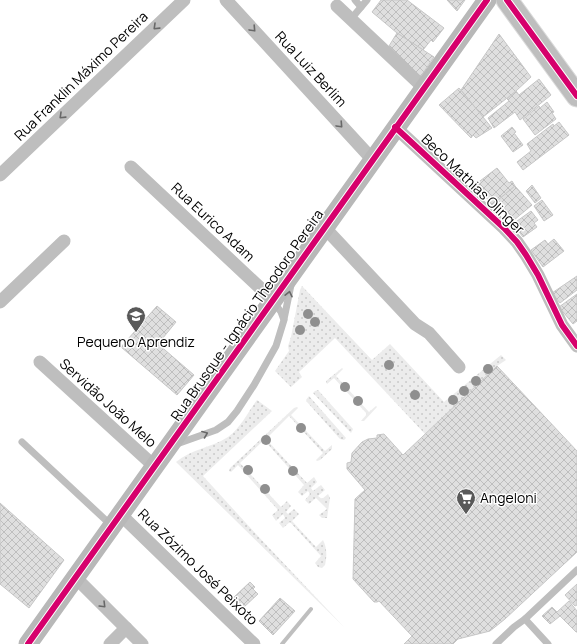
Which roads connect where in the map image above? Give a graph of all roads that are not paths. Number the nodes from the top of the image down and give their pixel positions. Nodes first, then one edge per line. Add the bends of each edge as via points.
1 (184, 0) edge
2 (226, 0) edge
3 (355, 0) edge
4 (367, 0) edge
5 (487, 0) edge
6 (507, 0) edge
7 (337, 6) dead end
8 (361, 7) junction
9 (351, 19) junction
10 (424, 88) junction
11 (577, 96) edge
12 (395, 127) junction
13 (372, 159) junction
14 (131, 167) dead end
15 (0, 175) edge
16 (324, 227) junction
17 (64, 241) dead end
18 (295, 269) junction
19 (273, 300) junction
20 (0, 302) edge
21 (284, 320) junction
22 (577, 346) edge
23 (40, 362) dead end
24 (459, 367) dead end
25 (22, 442) dead end
26 (168, 447) junction
27 (154, 466) junction
28 (116, 520) junction
29 (577, 570) edge
30 (75, 578) junction
31 (525, 619) junction
32 (126, 628) junction
33 (246, 641) edge
34 (28, 644) edge
35 (110, 644) edge
36 (142, 644) edge
37 (496, 644) edge
38 (548, 644) edge

1 -> 15 street, Rua Franklin Máximo Pereira
2 -> 13 street, Rua Luiz Berlim
3 - 8 lane
4 - 8 lane
5 - 10 main road, Rua Brusque - Ignácio Theodoro Pereira
6 - 11 main road
7 - 9 street
8 - 9 lane
9 - 10 street
10 - 12 main road, Rua Brusque - Ignácio Theodoro Pereira
12 - 13 main road, Rua Brusque - Ignácio Theodoro Pereira
12 - 22 street, Beco Mathias Olinger via 517,242 538,275 562,325
13 - 16 main road, Rua Brusque - Ignácio Theodoro Pereira
14 - 19 street, Rua Eurico Adam
16 - 18 main road, Rua Brusque - Ignácio Theodoro Pereira
16 - 24 street via 415,324 429,333
17 - 20 street
18 - 19 main road, Rua Brusque - Ignácio Theodoro Pereira
21 -> 18 lane
19 - 21 lane
19 - 26 main road, Rua Brusque - Ignácio Theodoro Pereira
26 -> 21 lane via 216,430 228,422 270,358
23 - 27 street, Servidão João Melo
25 - 28 lane
26 - 27 main road, Rua Brusque - Ignácio Theodoro Pereira
27 - 28 main road, Rua Brusque - Ignácio Theodoro Pereira
28 - 30 main road, Rua Brusque - Ignácio Theodoro Pereira
28 - 33 street, Rua Zózimo José Peixoto
29 - 31 lane
30 -> 32 street
30 - 34 main road, Rua Brusque - Ignácio Theodoro Pereira
31 - 37 lane
31 - 38 lane
32 - 35 street
32 - 36 street

